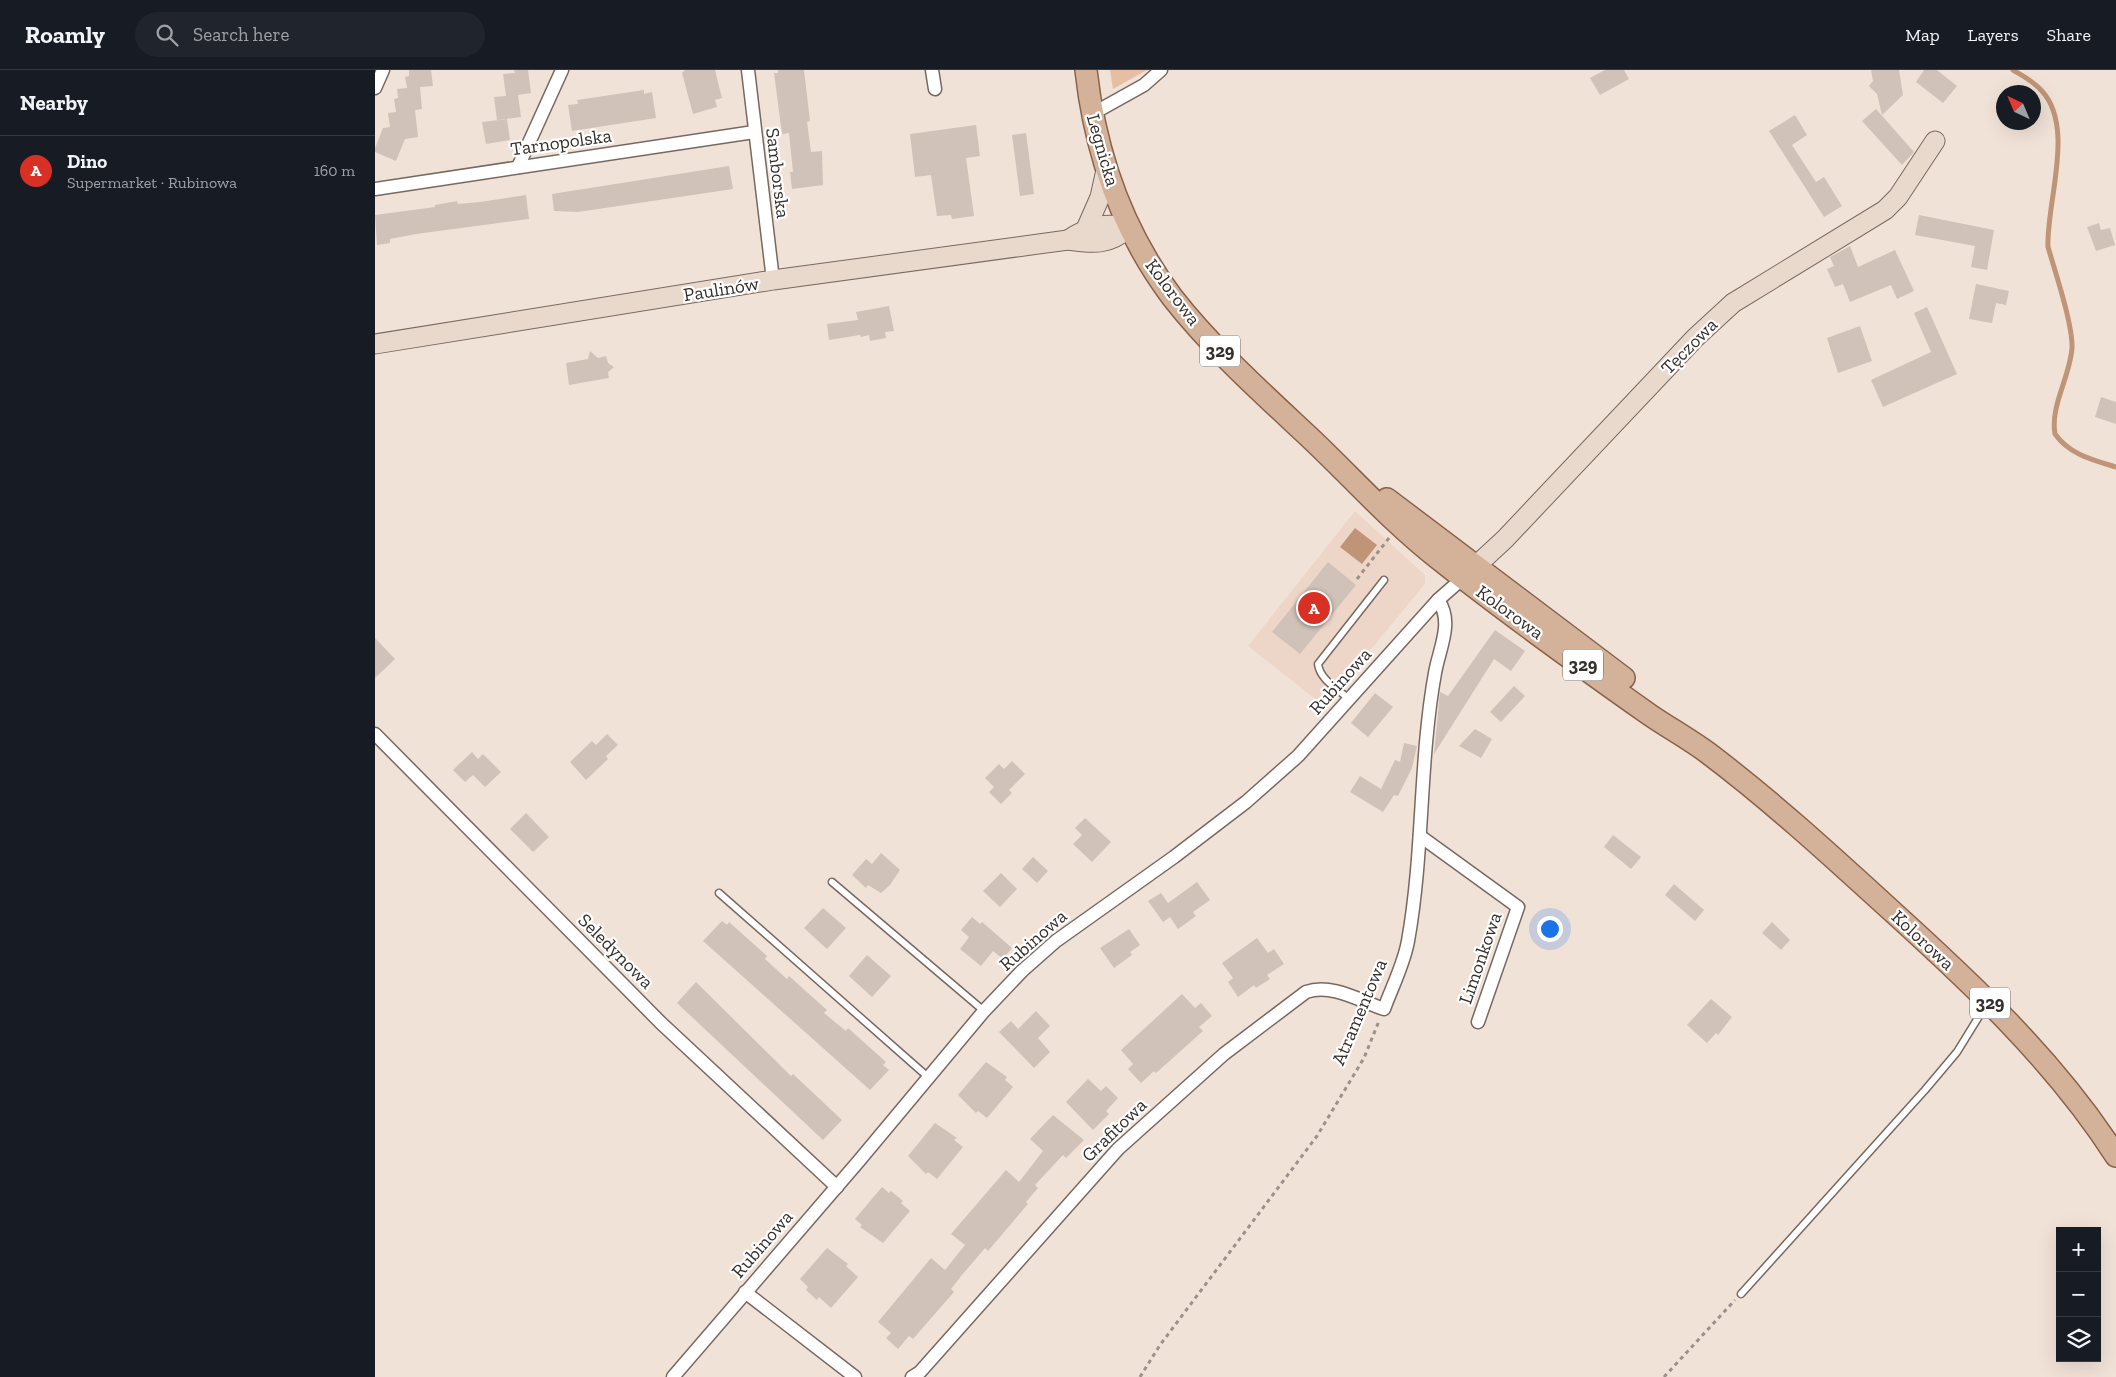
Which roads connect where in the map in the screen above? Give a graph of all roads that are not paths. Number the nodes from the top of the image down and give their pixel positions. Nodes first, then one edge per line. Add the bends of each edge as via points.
1 (383, 70) edge
2 (562, 70) edge
3 (747, 70) edge
4 (932, 70) edge
5 (1086, 70) edge
6 (1161, 70) edge
7 (375, 88) edge
8 (935, 89) dead end
9 (1092, 114) junction
10 (753, 132) junction
11 (1935, 141) dead end
12 (519, 167) junction
13 (1106, 170) junction
14 (375, 189) edge
15 (1130, 227) junction
16 (1086, 230) junction
17 (1069, 240) junction
18 (773, 280) junction
19 (375, 344) edge
20 (1470, 572) junction
21 (1384, 580) dead end
22 (1438, 600) junction
23 (1349, 699) junction
24 (375, 734) edge
25 (1420, 836) junction
26 (832, 882) dead end
27 (719, 893) dead end
28 (1988, 1002) junction
29 (1385, 1009) joint
30 (984, 1011) junction
31 (1477, 1022) dead end
32 (928, 1077) junction
33 (2116, 1156) edge
34 (837, 1187) junction
35 (745, 1292) junction
36 (1741, 1294) road end
37 (673, 1377) edge
38 (855, 1377) edge
39 (912, 1377) edge

1 - 7 street
2 - 12 street
3 - 10 street, Samborska
4 - 8 street
5 - 9 main road, Legnicka / 329
6 - 9 street via 1144,86
9 - 13 main road, Legnicka / 329
10 - 12 street, Tarnopolska
10 - 18 street, Samborska
11 - 20 street, Tęczowa via 1898,197 1885,210 1733,303 1695,338
12 - 14 street, Tarnopolska
13 - 15 main road, Legnicka / 329
13 - 16 street via 1101,196
15 - 16 street, Paulinów via 1103,224
15 - 17 street, Paulinów via 1109,242
15 - 20 main road, Kolorowa / 329 via 1155,270 1190,318 1229,360 1399,526
16 - 17 street, Paulinów
17 - 18 street, Paulinów
18 - 19 street, Paulinów
20 - 22 street, Rubinowa
20 - 28 main road, Kolorowa / 329 via 1653,717 1704,750 1845,869
21 - 23 lane via 1318,664 1323,677
22 - 23 street, Rubinowa
22 - 25 street, Atramentowa via 1446,618 1435,673
23 - 30 street, Rubinowa via 1298,756 1246,802 1056,941
24 - 34 street, Seledynowa via 661,1023
25 - 29 street, Atramentowa via 1418,874 1407,943
25 - 31 street, Limonkowa via 1518,908
26 - 30 lane
27 - 32 lane
28 - 33 main road, Kolorowa / 329 via 2059,1077
28 - 36 lane via 1957,1052 1925,1090
29 - 39 street, Grafitowa via 1317,988 1306,992 1254,1030 1118,1149 920,1372
30 - 32 street, Rubinowa
32 - 34 street, Rubinowa
34 - 35 street, Rubinowa
35 - 37 street, Rubinowa
35 - 38 street

